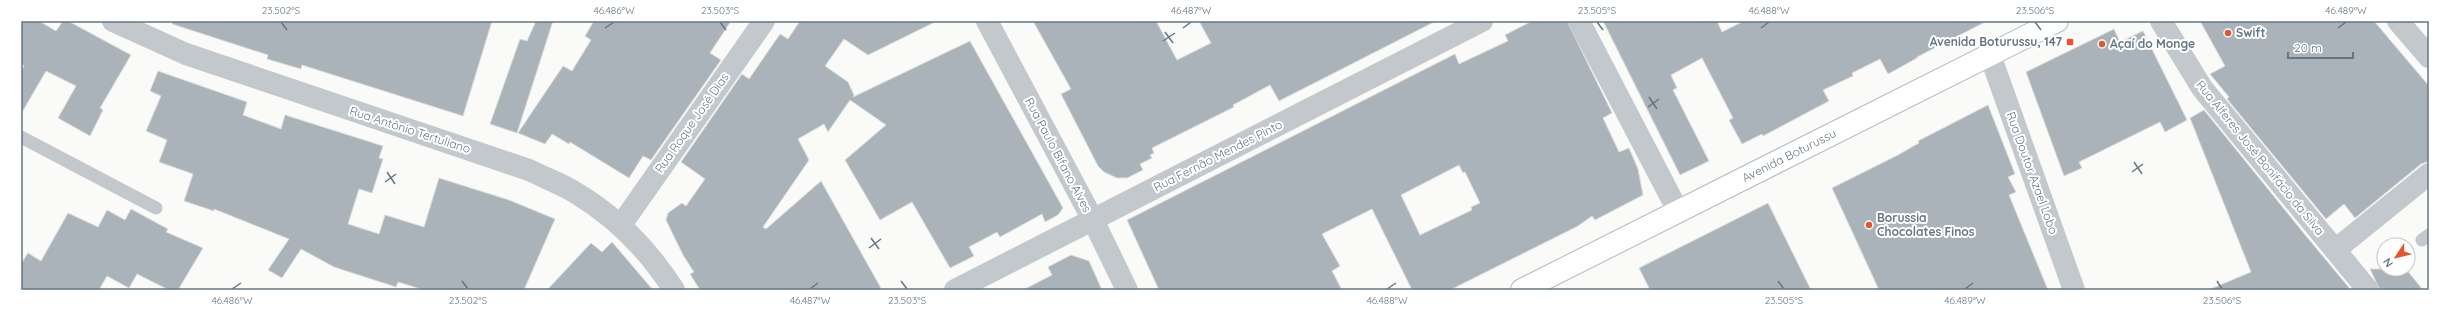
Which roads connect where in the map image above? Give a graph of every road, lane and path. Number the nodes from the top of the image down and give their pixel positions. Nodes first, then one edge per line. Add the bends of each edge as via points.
1 (113, 21) edge
2 (764, 21) edge
3 (987, 21) edge
4 (1482, 21) edge
5 (1579, 21) edge
6 (2057, 21) edge
7 (2160, 21) edge
8 (2398, 21) edge
9 (1990, 55) junction
10 (2429, 56) edge
11 (21, 137) edge
12 (2429, 174) edge
13 (156, 208) dead end
14 (1678, 211) junction
15 (1093, 220) junction
16 (621, 225) junction
17 (2335, 250) junction
18 (674, 290) edge
19 (955, 290) edge
20 (1127, 290) edge
21 (1522, 290) edge
22 (2074, 290) edge
23 (2368, 290) edge

1 - 16 street, Rua Antônio Tertuliano via 186,54 529,170 576,193
2 - 16 street, Rua Roque José Dias
3 - 15 street, Rua Paulo Bifano Alves
4 - 15 street, Rua Fernão Mendes Pinto
5 - 14 street
6 - 9 main road, Avenida Boturussu
7 - 17 street, Rua Alferes José Bonifácio da Silva via 2202,88
8 - 10 street
9 - 14 main road, Avenida Boturussu
9 - 22 street, Rua Doutor Azael Lobo
11 - 13 lane
12 - 17 street
14 - 21 main road, Avenida Boturussu
15 - 19 street, Rua Fernão Mendes Pinto
15 - 20 street, Rua Paulo Bifano Alves
16 - 18 street, Rua Antônio Tertuliano via 658,266
17 - 23 street, Rua Alferes José Bonifácio da Silva

